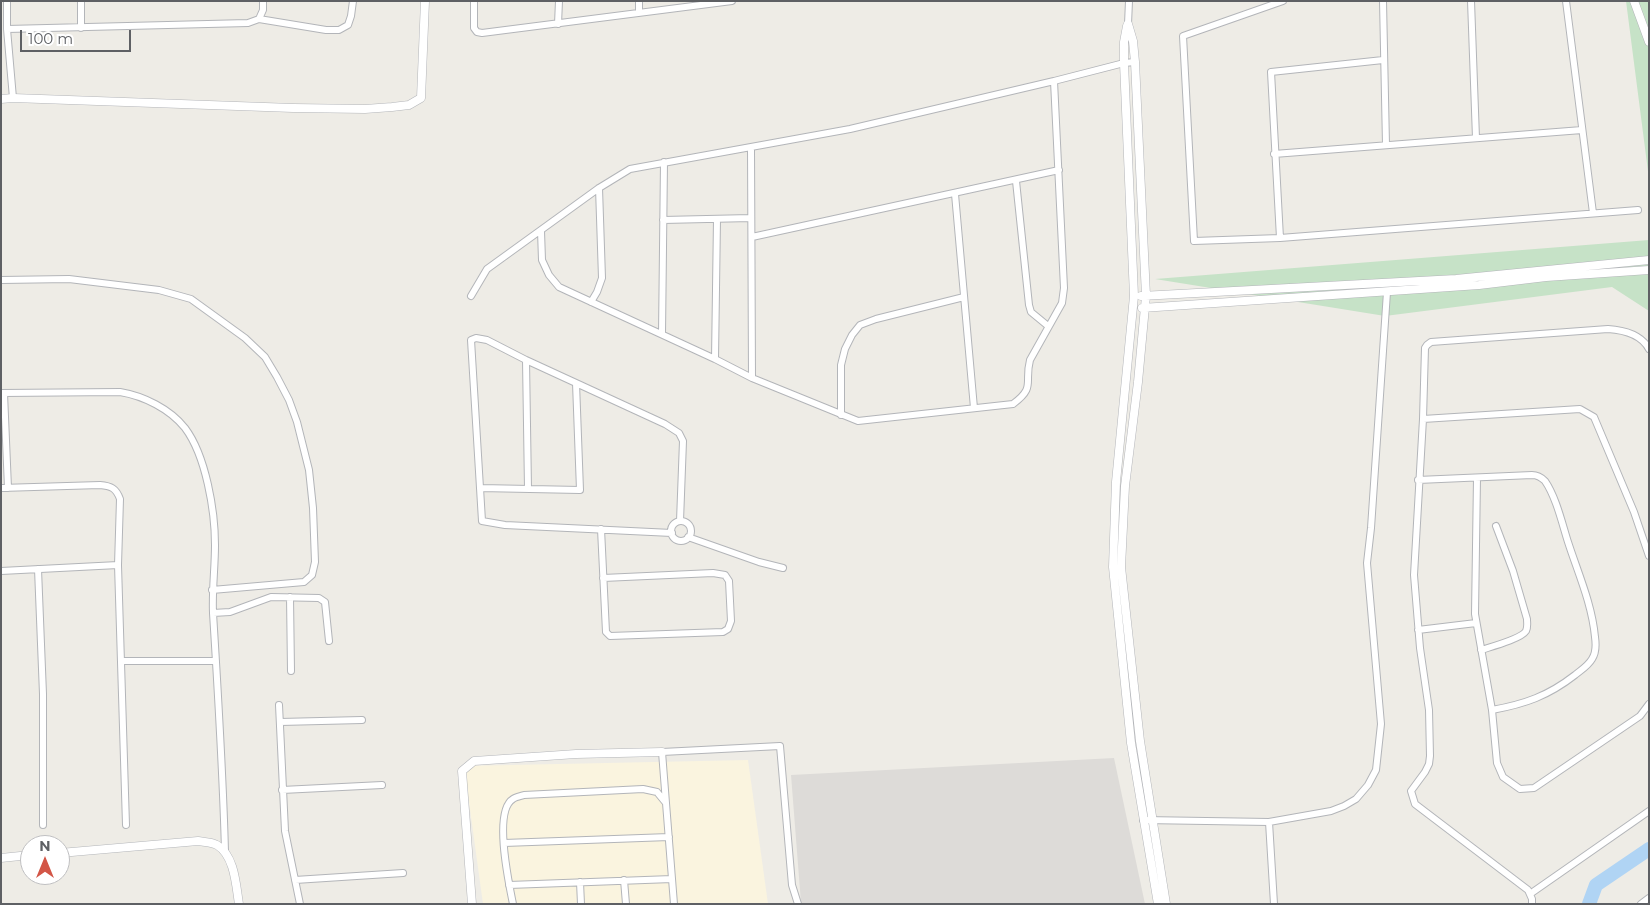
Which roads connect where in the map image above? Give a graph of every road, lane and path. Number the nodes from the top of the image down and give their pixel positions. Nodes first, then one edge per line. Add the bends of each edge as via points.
1 (7, 1) edge
2 (81, 1) edge
3 (263, 1) edge
4 (353, 1) edge
5 (425, 1) edge
6 (474, 1) edge
7 (559, 1) edge
8 (640, 1) edge
9 (732, 1) edge
10 (1128, 1) edge
11 (1283, 1) edge
12 (1383, 1) edge
13 (1471, 1) edge
14 (1566, 1) edge
15 (1634, 1) edge
16 (639, 13) junction
17 (259, 20) junction
18 (558, 24) junction
19 (1128, 24) junction
20 (81, 28) junction
21 (7, 29) junction
22 (1649, 42) edge
23 (1383, 60) junction
24 (1134, 62) junction
25 (1124, 63) junction
26 (1054, 81) junction
27 (13, 98) junction
28 (1, 99) edge
29 (1582, 130) junction
30 (1476, 138) junction
31 (1386, 145) junction
32 (751, 147) junction
33 (1274, 154) junction
34 (664, 162) junction
35 (1059, 170) junction
36 (1016, 181) junction
37 (600, 188) junction
38 (954, 194) junction
39 (1638, 210) dead end
40 (1593, 213) junction
41 (751, 218) junction
42 (717, 219) junction
43 (663, 220) junction
44 (541, 231) junction
45 (752, 237) junction
46 (1280, 238) junction
47 (1649, 260) edge
48 (1649, 270) edge
49 (1, 280) edge
50 (1387, 292) junction
51 (471, 296) dead end
52 (1134, 296) junction
53 (1146, 296) junction
54 (964, 297) junction
55 (591, 302) junction
56 (1145, 308) junction
57 (1133, 309) junction
58 (1048, 326) junction
59 (662, 334) junction
60 (1649, 349) edge
61 (715, 359) junction
62 (526, 360) junction
63 (752, 378) junction
64 (576, 383) junction
65 (2, 393) edge
66 (974, 408) junction
67 (841, 416) junction
68 (1423, 419) junction
69 (1477, 478) junction
70 (1418, 480) junction
71 (4, 488) edge
72 (480, 488) junction
73 (528, 489) junction
74 (680, 521) junction
75 (1496, 526) dead end
76 (601, 529) junction
77 (672, 533) junction
78 (688, 538) junction
79 (1649, 556) edge
80 (118, 565) junction
81 (783, 568) dead end
82 (38, 569) junction
83 (1, 571) edge
84 (603, 578) junction
85 (212, 590) junction
86 (290, 597) junction
87 (213, 613) junction
88 (1476, 623) junction
89 (1418, 630) junction
90 (329, 642) dead end
91 (1480, 650) junction
92 (216, 660) junction
93 (122, 661) junction
94 (290, 671) dead end
95 (1649, 704) edge
96 (279, 705) dead end
97 (1492, 710) junction
98 (362, 720) dead end
99 (280, 722) junction
100 (662, 752) junction
101 (382, 785) dead end
102 (282, 790) junction
103 (666, 803) junction
104 (1649, 811) edge
105 (1143, 820) junction
106 (1153, 821) junction
107 (1269, 822) junction
108 (126, 824) dead end
109 (43, 825) dead end
110 (669, 837) junction
111 (504, 843) junction
112 (70, 852) edge
113 (225, 852) junction
114 (20, 856) edge
115 (1, 858) edge
116 (403, 873) dead end
117 (672, 879) junction
118 (295, 880) junction
119 (624, 880) junction
120 (580, 882) junction
121 (509, 885) junction
122 (1530, 894) junction
123 (1649, 898) edge
124 (239, 904) edge
125 (300, 904) edge
126 (472, 904) edge
127 (513, 904) edge
128 (581, 904) edge
129 (626, 904) edge
130 (674, 904) edge
131 (798, 904) edge
132 (1158, 904) edge
133 (1166, 904) edge
134 (1274, 904) edge
135 (1532, 904) edge
136 (1641, 904) edge

1 - 21 street
2 - 20 street
3 - 17 street
4 - 17 street via 348,25 339,30
5 - 27 street via 421,98 409,104 365,109 294,108
6 - 18 street via 474,28 477,32
7 - 18 street
8 - 16 street
9 - 16 street
10 - 19 street
11 - 46 street via 1183,36 1194,241
12 - 23 street
13 - 30 street
14 - 29 street
15 - 22 street
16 - 18 street
17 - 20 street via 248,23
19 - 24 street
19 - 25 street
20 - 21 street
21 - 27 street
23 - 31 street
23 - 33 street via 1271,72
24 - 25 street
24 - 53 street
25 - 26 street
25 - 52 street
26 - 32 street via 850,129
26 - 35 street
27 - 28 street
29 - 30 street
29 - 40 street
30 - 31 street
31 - 33 street
32 - 34 street
32 - 41 street
33 - 46 street
34 - 37 street via 630,169
34 - 43 street
35 - 36 street
35 - 58 street via 1064,288 1062,302
36 - 38 street
36 - 58 street via 1029,305 1031,312
37 - 44 street
37 - 55 street via 602,278
38 - 45 street
38 - 54 street
39 - 40 street
40 - 46 street
41 - 42 street
41 - 45 street
42 - 43 street
42 - 61 street
43 - 59 street
44 - 51 street via 487,269
44 - 55 street via 542,260 549,274 560,287
45 - 63 street
47 - 53 street via 1456,279
48 - 50 street
49 - 85 street via 69,279 159,290 191,299 245,338 265,357 289,400 309,470 315,562 312,575 304,582
50 - 56 street
50 - 107 street via 1367,563 1381,724 1376,770 1356,799 1344,806
52 - 53 street
52 - 57 street
53 - 56 street
54 - 66 street
54 - 67 street via 860,325 845,349 841,365
55 - 59 street
56 - 57 street
56 - 106 street via 1125,486 1122,567 1140,741
57 - 105 street via 1116,482 1112,567 1131,743
58 - 66 street via 1030,360 1027,370 1029,386 1024,396 1013,404
59 - 61 street
60 - 68 street via 1634,335 1608,328 1431,342 1426,345 1424,354
61 - 63 street
62 - 64 street
62 - 72 street via 487,340 471,340
62 - 73 street
63 - 67 street
64 - 73 street via 580,490
64 - 74 street via 679,433 683,441
65 - 71 street
65 - 85 street via 120,392 140,397 176,419 185,428 197,452 208,491 215,544
66 - 67 street via 858,421
68 - 70 street
68 - 79 street via 1580,409 1588,413 1594,417
69 - 70 street
69 - 88 street
69 - 97 street via 1532,475 1546,483 1584,590 1596,639 1591,660 1563,684 1534,700
70 - 89 street via 1414,575
71 - 80 street via 110,486 120,499
72 - 73 street
72 - 76 street via 482,521
74 - 77 street via 674,524
74 - 78 street via 689,525 691,532
75 - 91 street via 1528,626 1521,636
76 - 77 street
76 - 84 street
77 - 78 street via 678,540
78 - 81 street
80 - 82 street
80 - 93 street
82 - 83 street
82 - 109 street via 43,694
84 - 84 street via 725,575 729,581 731,621 723,632 610,636 606,632
85 - 87 street
86 - 87 street via 271,597 230,612
86 - 90 street via 322,599 325,602
86 - 94 street
87 - 92 street
88 - 89 street
88 - 91 street
89 - 122 street via 1429,710 1430,756 1425,772 1411,791 1412,798 1415,804
91 - 97 street
92 - 93 street
92 - 113 street
93 - 108 street
95 - 97 street via 1640,716 1541,784 1527,789 1520,789 1499,771
96 - 99 street
98 - 99 street
99 - 102 street
100 - 103 street
100 - 126 street via 474,761 462,771
100 - 131 street via 780,746 792,884
101 - 102 street
102 - 118 street via 285,831
103 - 110 street
103 - 111 street via 657,792 643,789 524,795 512,799 506,807
104 - 122 street
105 - 106 street
105 - 132 street
106 - 107 street
106 - 133 street
107 - 134 street
110 - 111 street
110 - 117 street
111 - 121 street
112 - 113 street via 198,841 218,845
113 - 124 street via 235,879
114 - 115 street
116 - 118 street
117 - 119 street
117 - 130 street
118 - 125 street
119 - 120 street
119 - 129 street
120 - 121 street
120 - 128 street
121 - 127 street
122 - 135 street
123 - 136 street

